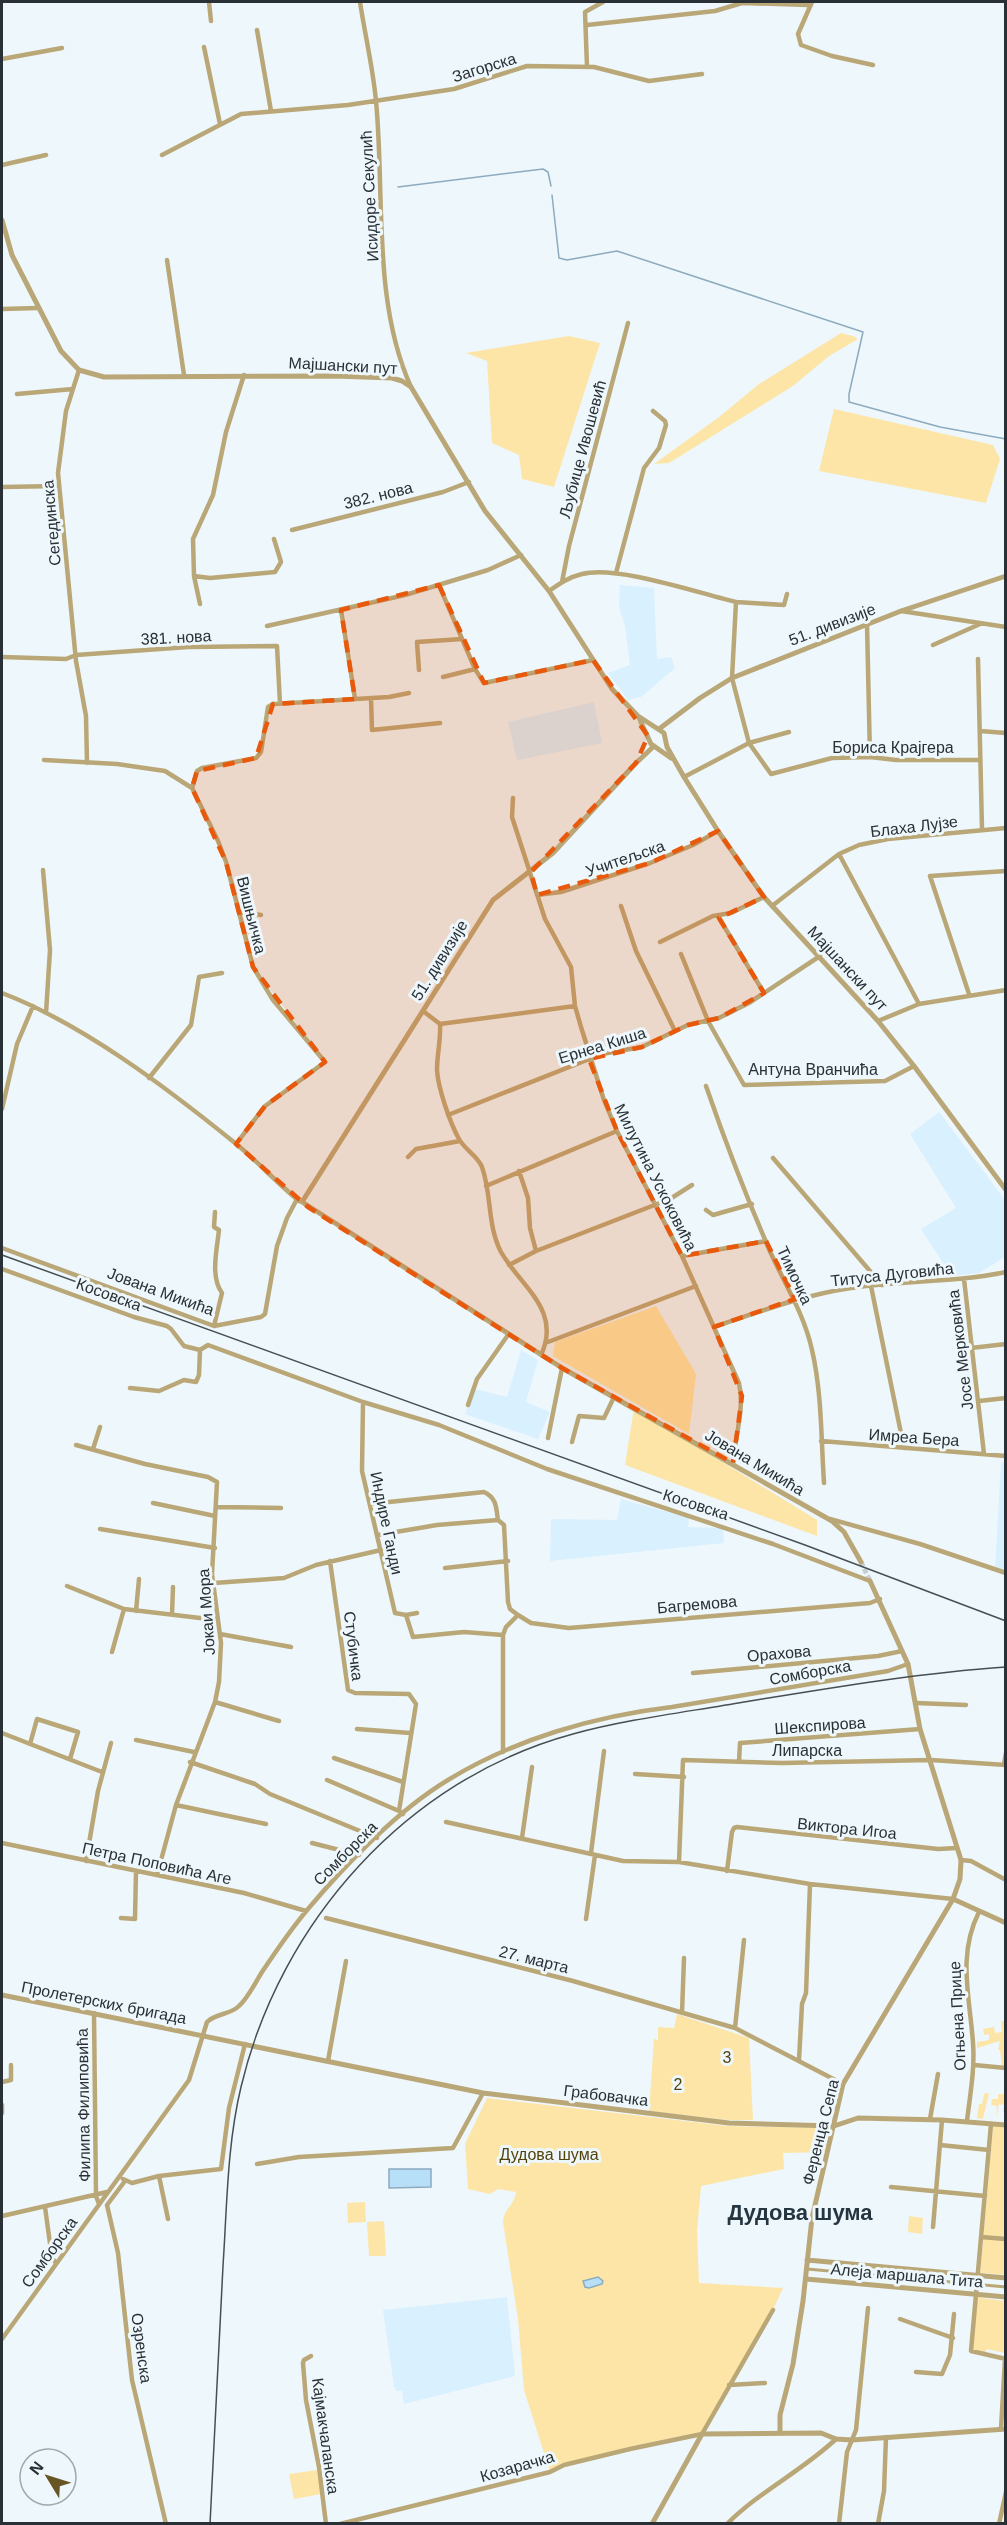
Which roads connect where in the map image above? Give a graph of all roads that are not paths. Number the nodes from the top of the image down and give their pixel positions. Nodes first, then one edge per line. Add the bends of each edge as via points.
1 (209, 2) edge
2 (360, 2) edge
3 (603, 2) edge
4 (810, 3) edge
5 (211, 21) dead end
6 (587, 25) junction
7 (256, 30) dead end
8 (204, 47) dead end
9 (62, 48) dead end
10 (2, 59) edge
11 (873, 65) dead end
12 (587, 67) junction
13 (702, 74) dead end
14 (376, 100) junction
15 (271, 111) junction
16 (220, 124) junction
17 (46, 155) dead end
18 (162, 155) dead end
19 (2, 165) edge
20 (2, 220) edge
21 (3, 236) edge
22 (167, 260) dead end
23 (38, 308) junction
24 (2, 309) edge
25 (628, 323) dead end
26 (80, 370) junction
27 (184, 375) junction
28 (244, 375) junction
29 (411, 387) junction
30 (72, 389) junction
31 (17, 394) dead end
32 (653, 411) dead end
33 (469, 482) junction
34 (59, 486) junction
35 (2, 487) edge
36 (292, 530) dead end
37 (274, 539) dead end
38 (520, 555) junction
39 (615, 573) junction
40 (194, 576) junction
41 (1005, 576) edge
42 (562, 582) junction
43 (439, 585) junction
44 (549, 591) junction
45 (787, 594) dead end
46 (736, 602) junction
47 (200, 604) dead end
48 (341, 610) junction
49 (901, 611) junction
50 (867, 624) junction
51 (981, 624) junction
52 (267, 626) dead end
53 (1005, 627) edge
54 (462, 639) junction
55 (933, 645) dead end
56 (76, 655) junction
57 (2, 657) edge
58 (978, 659) dead end
59 (593, 660) junction
60 (475, 669) junction
61 (419, 670) dead end
62 (443, 677) dead end
63 (732, 678) junction
64 (408, 693) dead end
65 (371, 698) junction
66 (355, 699) junction
67 (280, 704) junction
68 (638, 716) junction
69 (678, 716) junction
70 (440, 723) dead end
71 (659, 729) junction
72 (980, 731) junction
73 (789, 732) dead end
74 (1005, 733) edge
75 (648, 737) junction
76 (666, 740) junction
77 (749, 743) junction
78 (655, 747) junction
79 (870, 757) junction
80 (44, 760) dead end
81 (979, 760) junction
82 (674, 761) junction
83 (87, 763) junction
84 (636, 763) junction
85 (684, 777) junction
86 (192, 788) junction
87 (513, 798) dead end
88 (1005, 828) edge
89 (982, 829) junction
90 (718, 831) junction
91 (839, 854) junction
92 (43, 870) dead end
93 (1005, 871) edge
94 (531, 872) junction
95 (537, 895) junction
96 (764, 897) junction
97 (621, 906) dead end
98 (772, 906) junction
99 (239, 912) junction
100 (261, 915) dead end
101 (718, 916) junction
102 (660, 942) dead end
103 (681, 954) dead end
104 (820, 956) junction
105 (222, 973) dead end
106 (1005, 990) edge
107 (2, 993) edge
108 (764, 993) junction
109 (969, 994) junction
110 (919, 1004) junction
111 (33, 1006) junction
112 (575, 1006) junction
113 (423, 1011) junction
114 (46, 1013) junction
115 (708, 1021) junction
116 (878, 1021) junction
117 (440, 1024) junction
118 (675, 1031) junction
119 (590, 1059) junction
120 (914, 1066) junction
121 (149, 1078) junction
122 (706, 1086) dead end
123 (2, 1109) edge
124 (448, 1114) junction
125 (617, 1131) junction
126 (460, 1141) junction
127 (236, 1144) junction
128 (408, 1157) dead end
129 (773, 1158) dead end
130 (519, 1171) junction
131 (692, 1185) dead end
132 (486, 1186) junction
133 (1005, 1191) edge
134 (299, 1200) junction
135 (752, 1204) junction
136 (655, 1205) junction
137 (706, 1210) dead end
138 (215, 1212) dead end
139 (766, 1241) junction
140 (2, 1248) edge
141 (536, 1251) junction
142 (682, 1256) junction
143 (509, 1265) junction
144 (2, 1269) edge
145 (1005, 1272) edge
146 (964, 1279) junction
147 (882, 1285) junction
148 (696, 1286) junction
149 (871, 1286) junction
150 (795, 1299) junction
151 (214, 1326) junction
152 (714, 1327) junction
153 (508, 1335) junction
154 (548, 1342) junction
155 (1005, 1344) edge
156 (971, 1348) junction
157 (200, 1350) junction
158 (542, 1355) junction
159 (562, 1368) junction
160 (130, 1389) dead end
161 (614, 1397) junction
162 (1005, 1398) edge
163 (979, 1401) junction
164 (363, 1402) junction
165 (468, 1406) dead end
166 (100, 1427) dead end
167 (548, 1438) dead end
168 (821, 1441) junction
169 (572, 1442) dead end
170 (76, 1445) dead end
171 (904, 1448) junction
172 (93, 1449) junction
173 (984, 1454) junction
174 (1005, 1456) edge
175 (732, 1463) junction
176 (824, 1483) dead end
177 (153, 1503) dead end
178 (370, 1504) junction
179 (216, 1507) junction
180 (281, 1508) dead end
181 (216, 1516) junction
182 (827, 1519) junction
183 (498, 1520) junction
184 (848, 1522) junction
185 (100, 1529) dead end
186 (844, 1532) junction
187 (378, 1535) junction
188 (215, 1548) junction
189 (381, 1550) junction
190 (330, 1561) junction
191 (508, 1561) junction
192 (861, 1562) tunnel mouth
193 (445, 1568) dead end
194 (1005, 1573) edge
195 (139, 1579) dead end
196 (870, 1581) joint
197 (214, 1582) junction
198 (67, 1586) dead end
199 (173, 1587) dead end
200 (880, 1599) junction
201 (124, 1609) junction
202 (136, 1611) junction
203 (417, 1613) dead end
204 (172, 1614) junction
205 (406, 1615) junction
206 (518, 1615) junction
207 (217, 1620) junction
208 (220, 1634) junction
209 (503, 1635) junction
210 (291, 1647) dead end
211 (903, 1651) junction
212 (112, 1652) dead end
213 (908, 1664) junction
214 (693, 1673) dead end
215 (215, 1702) junction
216 (916, 1702) junction
217 (966, 1705) dead end
218 (279, 1721) dead end
219 (357, 1729) dead end
220 (920, 1729) junction
221 (2, 1733) edge
222 (410, 1733) junction
223 (136, 1740) dead end
224 (111, 1743) dead end
225 (30, 1744) junction
226 (604, 1751) dead end
227 (194, 1752) junction
228 (502, 1752) junction
229 (1005, 1753) edge
230 (334, 1758) dead end
231 (70, 1760) junction
232 (931, 1760) junction
233 (190, 1762) junction
234 (739, 1762) junction
235 (1005, 1764) edge
236 (532, 1767) dead end
237 (102, 1772) junction
238 (635, 1774) dead end
239 (684, 1777) junction
240 (327, 1780) dead end
241 (403, 1782) junction
242 (176, 1805) junction
243 (401, 1812) junction
244 (446, 1822) dead end
245 (266, 1824) dead end
246 (377, 1838) junction
247 (522, 1838) junction
248 (2, 1843) edge
249 (312, 1843) dead end
250 (957, 1848) junction
251 (593, 1854) junction
252 (359, 1856) junction
253 (961, 1860) junction
254 (87, 1861) junction
255 (679, 1862) junction
256 (136, 1871) junction
257 (728, 1871) junction
258 (157, 1875) junction
259 (1005, 1880) edge
260 (810, 1884) junction
261 (953, 1899) junction
262 (306, 1911) junction
263 (979, 1912) junction
264 (121, 1918) dead end
265 (326, 1918) dead end
266 (586, 1920) dead end
267 (1005, 1923) edge
268 (744, 1940) dead end
269 (684, 1958) dead end
270 (346, 1961) dead end
271 (2, 1995) edge
272 (94, 2013) junction
273 (682, 2013) junction
274 (735, 2028) junction
275 (202, 2036) junction
276 (245, 2044) junction
277 (799, 2060) junction
278 (328, 2061) junction
279 (11, 2066) dead end
280 (974, 2066) junction
281 (1005, 2068) edge
282 (938, 2074) dead end
283 (2, 2082) edge
284 (843, 2084) junction
285 (483, 2093) junction
286 (2, 2105) edge
287 (2, 2113) edge
288 (930, 2120) junction
289 (942, 2120) junction
290 (967, 2121) junction
291 (991, 2124) junction
292 (1005, 2125) edge
293 (834, 2126) junction
294 (940, 2145) junction
295 (989, 2150) junction
296 (257, 2164) dead end
297 (119, 2176) junction
298 (159, 2176) junction
299 (125, 2181) junction
300 (891, 2187) dead end
301 (936, 2191) junction
302 (109, 2192) junction
303 (96, 2196) junction
304 (985, 2196) junction
305 (99, 2204) junction
306 (45, 2206) junction
307 (2, 2216) edge
308 (168, 2219) dead end
309 (933, 2226) dead end
310 (981, 2237) junction
311 (1005, 2239) edge
312 (807, 2260) junction
313 (56, 2263) junction
314 (807, 2269) junction
315 (978, 2276) junction
316 (1005, 2278) edge
317 (806, 2279) junction
318 (976, 2284) junction
319 (1005, 2287) edge
320 (975, 2294) junction
321 (1005, 2297) edge
322 (868, 2308) dead end
323 (774, 2310) dead end
324 (954, 2314) dead end
325 (900, 2319) dead end
326 (953, 2338) junction
327 (2, 2339) edge
328 (311, 2356) dead end
329 (1005, 2359) edge
330 (916, 2372) dead end
331 (765, 2383) dead end
332 (729, 2385) junction
333 (1003, 2429) edge
334 (780, 2432) junction
335 (702, 2434) junction
336 (886, 2436) junction
337 (836, 2439) junction
338 (852, 2440) junction
339 (1005, 2492) edge
340 (166, 2523) edge
341 (326, 2523) edge
342 (340, 2523) edge
343 (652, 2523) edge
344 (730, 2523) edge
345 (839, 2523) edge
346 (878, 2523) edge
347 (999, 2523) edge

1 - 5 street
2 - 14 street, Исидоре Секулић
3 - 6 street via 585,12
4 - 6 street via 742,3 715,11
4 - 11 street via 798,34 801,45
6 - 12 street
7 - 15 street
8 - 16 street
9 - 10 street
12 - 13 street, Загорска via 649,81
12 - 14 street, Загорска via 527,66 454,89
14 - 15 street, Загорска
14 - 29 street, Исидоре Секулић via 383,248 391,321 399,360
15 - 16 street, Загорска via 241,114
16 - 18 street, Загорска
17 - 19 street
20 - 21 street
21 - 23 street
22 - 27 street
23 - 24 street
23 - 26 street via 61,351
25 - 42 street, Љубице Ивошевић via 568,546
26 - 27 street, Мајшански пут via 104,377
26 - 30 street, Сегединска
27 - 28 street, Мајшански пут
28 - 29 street, Мајшански пут via 392,378
28 - 40 street via 226,432 215,491 193,540
29 - 33 street, Мајшански пут
30 - 31 street
30 - 34 street, Сегединска via 60,447
32 - 39 street via 666,425 659,448 644,468
33 - 36 street, 382. нова
33 - 38 street, Мајшански пут via 485,511
34 - 35 street
34 - 56 street, Сегединска
37 - 40 street via 281,562 275,572
38 - 43 street
38 - 44 street, Мајшански пут
39 - 42 street via 582,573
39 - 46 street
40 - 47 street
41 - 49 street, 51. дивизије
42 - 44 street
43 - 48 street
43 - 54 street
44 - 59 street, Мајшански пут
45 - 46 street via 784,605
46 - 63 street, Бориса Крајгера
48 - 52 street
48 - 66 street
49 - 50 street, 51. дивизије
49 - 51 street
50 - 63 street, 51. дивизије
50 - 79 street
51 - 53 street
51 - 55 street
54 - 60 street
54 - 61 street via 417,642
56 - 57 street via 66,659
56 - 67 street, 381. нова via 188,646 277,646
56 - 83 street, Сегединска via 86,716
58 - 72 street
59 - 60 street via 498,682 484,683
59 - 68 street, Мајшански пут via 612,689
60 - 62 street
63 - 69 street, 51. дивизије
63 - 77 street, Бориса Крајгера
64 - 65 street
65 - 66 street
65 - 70 street via 372,730
66 - 67 street
67 - 86 street via 268,707 261,752 256,758 202,768 196,771
68 - 71 street, Мајшански пут
68 - 75 street, Мајшански пут
69 - 71 street, 51. дивизије
69 - 76 street, 51. дивизије
71 - 75 street
71 - 76 street
72 - 74 street
72 - 81 street
73 - 77 street
75 - 78 street
75 - 84 street, 51. дивизије
76 - 78 street
76 - 82 street, Мајшански пут
77 - 79 street, Бориса Крајгера via 771,774 816,761
77 - 85 street
78 - 82 street, Мајшански пут
78 - 84 street, 51. дивизије
79 - 81 street, Бориса Крајгера
80 - 83 street
81 - 89 street
82 - 85 street, Мајшански пут
83 - 86 street via 165,771
84 - 94 street, 51. дивизије via 574,833
85 - 90 street, Мајшански пут
86 - 99 street, Вишњичка via 218,841
87 - 94 street, Милутина Ускоковића via 512,817
88 - 89 street, Блаха Лујзе
89 - 91 street, Блаха Лујзе via 874,841
90 - 95 street, Учитељска via 661,859 561,892
90 - 96 street, Мајшански пут
91 - 98 street, Блаха Лујзе
91 - 110 street
92 - 114 street via 50,950
93 - 109 street via 930,876
94 - 95 street, Милутина Ускоковића
94 - 113 street, 51. дивизије via 493,900
95 - 112 street, Милутина Ускоковића via 571,967
96 - 98 street, Мајшански пут
96 - 101 street
97 - 118 street via 636,951
98 - 104 street, Мајшански пут
99 - 100 street
99 - 127 street, Вишњичка via 253,967 263,985 325,1062 265,1106
101 - 102 street
101 - 108 street
103 - 115 street, Антуна Вранчића
104 - 108 street, Ернеа Киша
104 - 116 street, Мајшански пут
105 - 121 street via 199,977 191,1025
106 - 109 street
107 - 111 street, Јована Микића
108 - 115 street, Ернеа Киша via 733,1012
109 - 110 street
110 - 116 street
111 - 114 street, Јована Микића
111 - 123 street via 18,1044
112 - 117 street
112 - 119 street, Милутина Ускоковића
113 - 117 street
113 - 134 street, 51. дивизије
114 - 121 street, Јована Микића
115 - 118 street, Ернеа Киша
115 - 120 street, Антуна Вранчића via 744,1085 885,1081
116 - 120 street, Мајшански пут
117 - 124 street via 437,1069
118 - 119 street, Ернеа Киша via 642,1047
119 - 124 street, Ернеа Киша
119 - 125 street, Милутина Ускоковића
120 - 133 street, Мајшански пут
121 - 127 street, Јована Микића
122 - 135 street, Тимочка
124 - 126 street
125 - 130 street
125 - 136 street, Милутина Ускоковића
126 - 128 street via 416,1149
126 - 132 street via 480,1163
127 - 134 street, Јована Микића
129 - 147 street
130 - 132 street
130 - 141 street via 528,1198
131 - 136 street
132 - 143 street via 492,1227
134 - 151 street, Јована Микића via 287,1218 277,1246 265,1314
134 - 153 street, Јована Микића
135 - 137 street via 713,1215
135 - 139 street, Тимочка
136 - 141 street
136 - 142 street, Милутина Ускоковића
138 - 151 street via 214,1227 219,1230 216,1278 222,1293
139 - 142 street
139 - 150 street, Тимочка
140 - 151 street, Јована Микића
141 - 143 street
142 - 148 street, Милутина Ускоковића
143 - 154 street via 541,1305
144 - 157 street, Косовска via 166,1326 184,1346
145 - 146 street, Титуса Дуговића
146 - 147 street, Титуса Дуговића
146 - 156 street, Јосе Мерковића
147 - 149 street, Титуса Дуговића
148 - 152 street, Милутина Ускоковића
148 - 154 street
149 - 150 street, Титуса Дуговића
149 - 171 street
150 - 152 street, Титуса Дуговића
150 - 168 street, Тимочка via 815,1364
152 - 175 street, Милутина Ускоковића via 742,1396
153 - 158 street, Јована Микића
153 - 165 street via 477,1379
154 - 158 street
155 - 156 street
156 - 163 street, Јосе Мерковића
157 - 160 street via 200,1375 196,1382 184,1380 159,1391
157 - 164 street, Косовска via 208,1345
158 - 159 street, Јована Микића
159 - 161 street, Јована Микића
159 - 167 street
161 - 169 street via 604,1418 579,1416
161 - 175 street, Јована Микића
162 - 163 street
163 - 173 street, Јосе Мерковића
164 - 178 street, Индире Ганди via 362,1471
164 - 196 street, Косовска via 439,1425 547,1469 762,1540
166 - 172 street
168 - 171 street, Имреа Бера
168 - 176 street, Тимочка
170 - 172 street, Јокаи Мора
171 - 173 street, Имреа Бера
172 - 179 street, Јокаи Мора via 214,1479
173 - 174 street, Имреа Бера
175 - 182 street, Јована Микића
177 - 181 street
178 - 183 street via 484,1492 496,1502
178 - 187 street, Индире Ганди
179 - 180 street
179 - 181 street, Јокаи Мора
181 - 188 street, Јокаи Мора
182 - 184 street, Јована Микића
182 - 186 street
183 - 187 street
183 - 191 street via 504,1525
184 - 186 street
184 - 194 street, Јована Микића
185 - 188 street
186 - 192 street
187 - 189 street, Индире Ганди
188 - 197 street, Јокаи Мора
189 - 190 street
189 - 205 street, Индире Ганди via 395,1613
190 - 197 street via 284,1578
190 - 222 street, Стубичка via 348,1690 409,1694 416,1704
191 - 193 street
191 - 206 street via 508,1602
195 - 202 street
196 - 200 street, Косовска
197 - 207 street, Јокаи Мора
198 - 201 street
199 - 204 street
200 - 206 street, Багремова via 870,1603 569,1628 531,1623
200 - 211 street, Косовска
201 - 202 street
201 - 212 street
202 - 204 street
203 - 205 street
204 - 207 street
205 - 209 street via 413,1637 464,1632
206 - 209 street
207 - 208 street, Јокаи Мора
208 - 210 street
208 - 215 street, Јокаи Мора via 221,1668
209 - 228 street
211 - 213 street, Косовска
211 - 214 street, Орахова
213 - 216 street, Косовска
213 - 228 street, Сомборска via 876,1673 637,1711 560,1730
215 - 218 street
215 - 227 street, Јокаи Мора
216 - 217 street
216 - 220 street, Косовска
219 - 222 street
220 - 232 street, Косовска
220 - 234 street, Шекспирова via 740,1743
221 - 225 street
222 - 241 street, Стубичка
223 - 227 street
224 - 237 street
225 - 231 street
225 - 231 street via 38,1719 78,1732
226 - 251 street
227 - 233 street, Јокаи Мора
228 - 243 street, Сомборска via 447,1780
229 - 235 street
230 - 241 street
231 - 237 street
232 - 234 street, Липарска
232 - 235 street, Липарска
232 - 250 street, Косовска
233 - 242 street, Јокаи Мора
233 - 246 street via 255,1784 270,1794
234 - 239 street, Липарска via 683,1760
236 - 247 street
237 - 254 street
238 - 239 street
239 - 255 street
240 - 243 street
241 - 243 street, Стубичка
242 - 245 street
242 - 258 street, Јокаи Мора
243 - 246 street, Сомборска
244 - 247 street
246 - 252 street, Сомборска
247 - 251 street
248 - 254 street, Петра Поповића Аге
249 - 252 street
250 - 253 street, Косовска
250 - 257 street, Виктора Игоа via 734,1827
251 - 255 street via 623,1861
251 - 266 street
252 - 262 street, Сомборска
253 - 259 street via 971,1861
253 - 261 street, Косовска via 960,1880
254 - 256 street, Петра Поповића Аге
255 - 257 street
256 - 258 street, Петра Поповића Аге
256 - 264 street via 135,1919
257 - 260 street
258 - 262 street, Петра Поповића Аге
260 - 261 street
260 - 277 street
261 - 263 street
261 - 284 street, Ференца Сепа
262 - 275 street, Сомборска via 239,2006 210,2019
263 - 267 street
263 - 280 street, Огњена Прице via 966,1952 965,1972
265 - 273 street, 27. марта
268 - 274 street
269 - 273 street
270 - 278 street
271 - 272 street, Пролетерских бригада
272 - 275 street, Пролетерских бригада
272 - 303 street, Филипа Филиповића
273 - 274 street, 27. марта
274 - 277 street, 27. марта
275 - 276 street, Грабовачка
275 - 297 street, Сомборска via 189,2080
276 - 278 street, Грабовачка
276 - 298 street via 229,2108 221,2169
277 - 284 street, 27. марта
278 - 285 street, Грабовачка
279 - 283 street via 11,2080
280 - 281 street
280 - 290 street, Огњена Прице
282 - 288 street
284 - 293 street, Ференца Сепа
285 - 293 street, Грабовачка via 729,2123
285 - 296 street via 453,2148 299,2157
286 - 287 street
288 - 289 street, Грабовачка
288 - 293 street, Грабовачка via 858,2118
289 - 290 street, Грабовачка
289 - 294 street
290 - 291 street, Грабовачка
291 - 292 street, Грабовачка
291 - 295 street
293 - 312 street, Ференца Сепа via 812,2218
294 - 295 street
294 - 301 street
295 - 304 street
297 - 299 street
297 - 302 street, Сомборска
298 - 299 street
298 - 308 street
299 - 340 street, Озренска via 107,2205 118,2253 132,2380
300 - 301 street
301 - 304 street
301 - 309 street
302 - 303 street
302 - 305 street, Сомборска
303 - 305 street, Филипа Филиповића
303 - 306 street
304 - 310 street
305 - 313 street, Сомборска
306 - 307 street
306 - 313 street
310 - 311 street
310 - 315 street
312 - 314 street, Ференца Сепа
312 - 315 street, Алеја маршала Тита
313 - 327 street, Сомборска
314 - 317 street, Ференца Сепа
314 - 318 street, Алеја маршала Тита
315 - 316 street, Алеја маршала Тита
315 - 318 street
317 - 320 street, Алеја маршала Тита
317 - 334 street, Ференца Сепа
318 - 319 street, Алеја маршала Тита
318 - 320 street
320 - 321 street, Алеја маршала Тита
320 - 329 street via 971,2351
322 - 338 street
323 - 332 street
324 - 326 street
325 - 326 street
326 - 330 street via 942,2374
328 - 341 street, Кајмакчаланска via 303,2364 306,2400
329 - 333 street
331 - 332 street
332 - 335 street
333 - 336 street
334 - 335 street
334 - 337 street via 821,2433
335 - 342 street, Козарачка via 630,2448 550,2472
335 - 343 street
336 - 338 street
336 - 346 street via 884,2491
337 - 338 street
337 - 344 street via 745,2507
338 - 345 street via 847,2452
339 - 347 street

